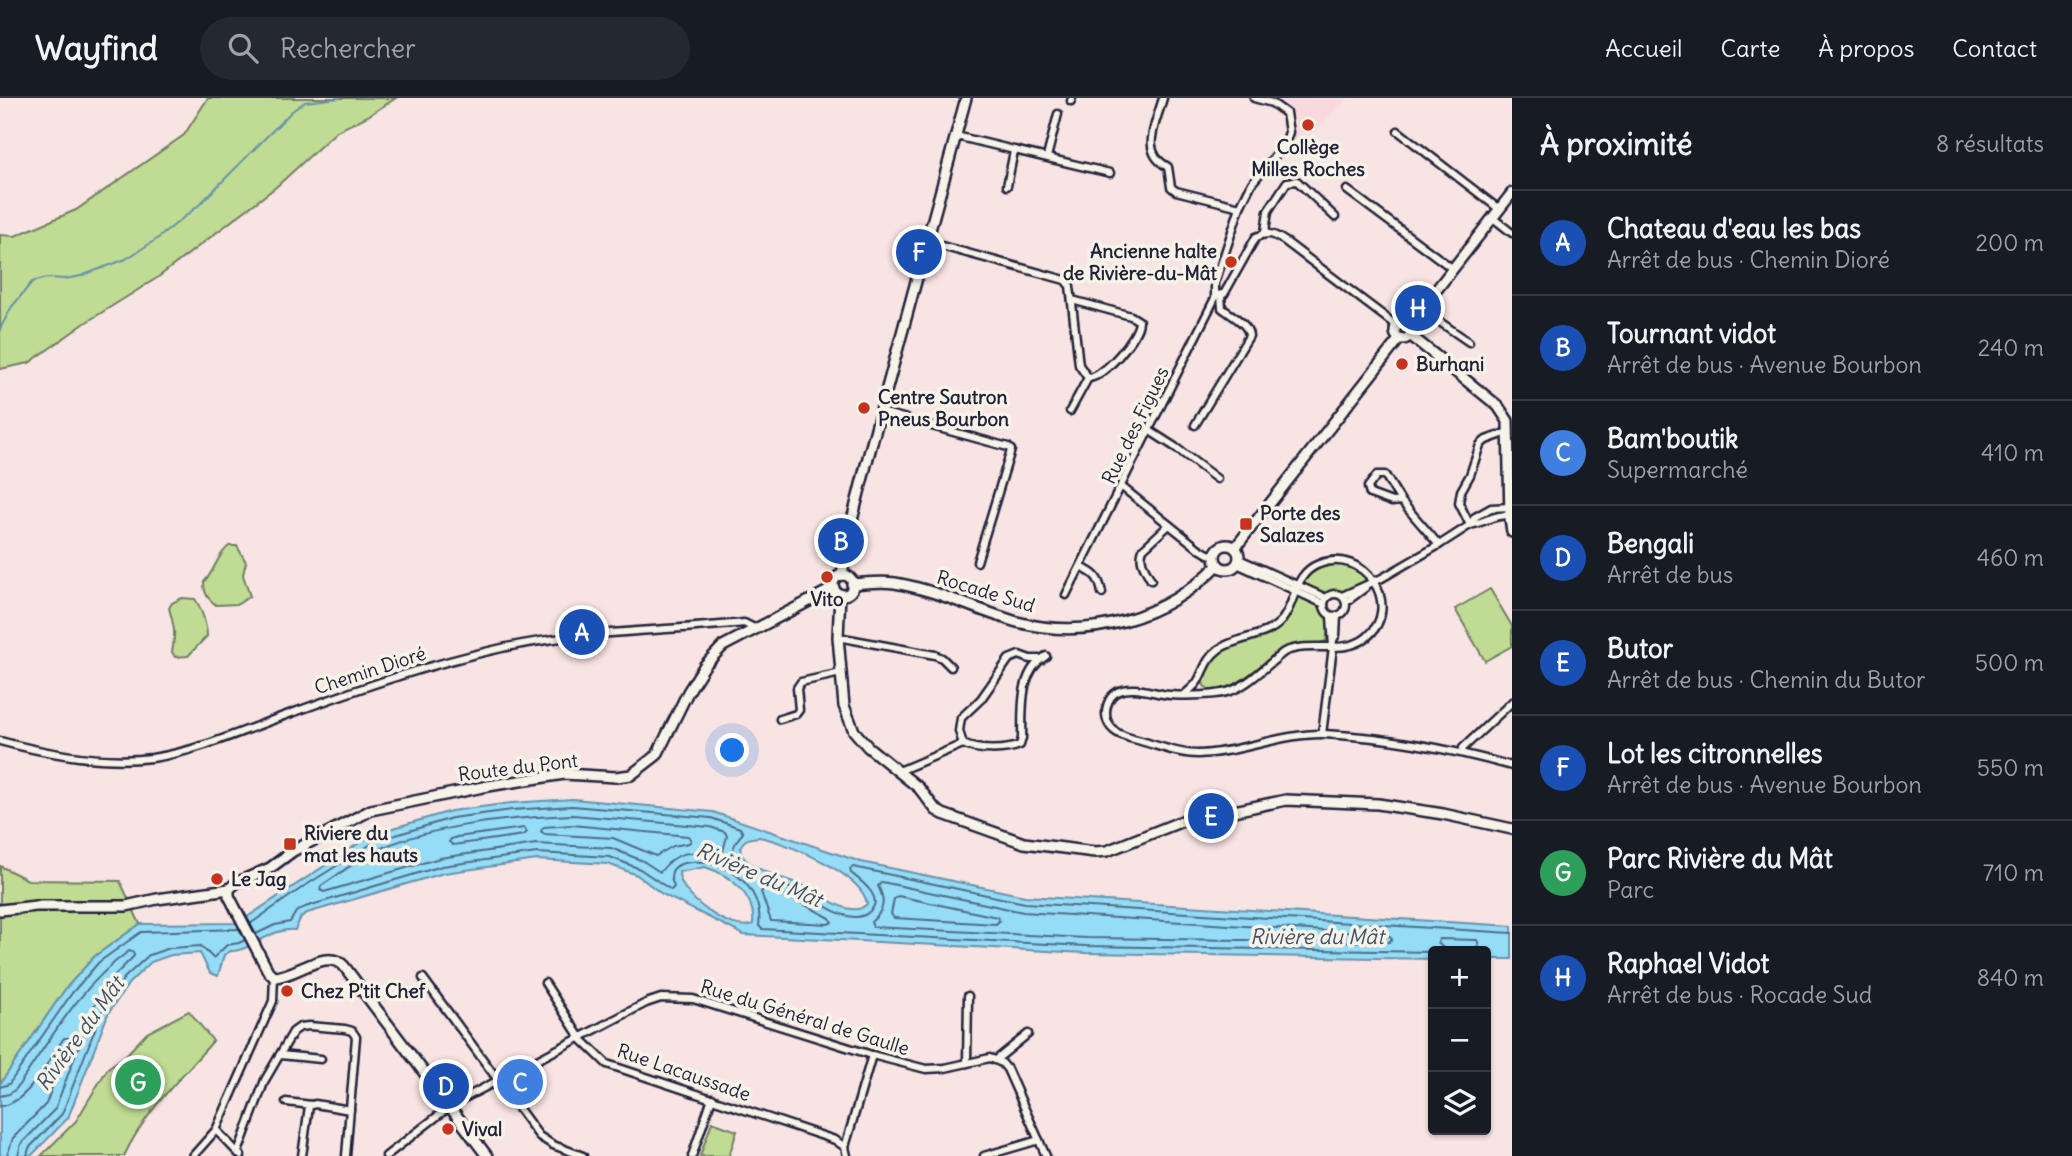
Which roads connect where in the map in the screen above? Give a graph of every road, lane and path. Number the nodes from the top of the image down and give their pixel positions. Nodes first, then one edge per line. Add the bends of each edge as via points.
1 (966, 98) edge
2 (1163, 98) edge
3 (1255, 98) edge
4 (1058, 114) dead end
5 (1398, 131) dead end
6 (956, 136) junction
7 (1014, 150) junction
8 (1047, 157) junction
9 (1110, 173) dead end
10 (1007, 186) dead end
11 (1347, 190) dead end
12 (1512, 192) edge
13 (1240, 207) junction
14 (1499, 209) junction
15 (1335, 217) dead end
16 (1493, 218) junction
17 (1265, 232) junction
18 (1512, 233) edge
19 (927, 242) junction
20 (1453, 269) junction
21 (1219, 296) junction
22 (1072, 300) junction
23 (1421, 309) junction
24 (1409, 325) junction
25 (1397, 326) junction
26 (1405, 337) junction
27 (1469, 342) dead end
28 (1088, 378) junction
29 (1070, 411) dead end
30 (881, 412) junction
31 (1195, 425) dead end
32 (1150, 431) junction
33 (1508, 432) junction
34 (1217, 480) dead end
35 (1122, 487) junction
36 (1401, 501) junction
37 (1511, 509) edge
38 (1169, 525) junction
39 (1470, 525) junction
40 (1512, 532) edge
41 (1439, 545) junction
42 (1235, 548) junction
43 (1217, 560) junction
44 (1238, 561) junction
45 (977, 562) dead end
46 (1081, 567) junction
47 (842, 575) junction
48 (1151, 580) dead end
49 (852, 584) junction
50 (1370, 584) junction
51 (1296, 587) junction
52 (837, 591) junction
53 (1102, 593) dead end
54 (1066, 595) dead end
55 (1344, 599) junction
56 (1325, 601) junction
57 (1334, 616) junction
58 (754, 628) junction
59 (838, 637) junction
60 (1333, 644) junction
61 (951, 667) dead end
62 (841, 673) junction
63 (1199, 680) junction
64 (1209, 694) junction
65 (1184, 695) junction
66 (1512, 702) edge
67 (780, 719) dead end
68 (1322, 734) junction
69 (0, 740) edge
70 (963, 744) junction
71 (1462, 752) junction
72 (1512, 766) edge
73 (900, 771) junction
74 (1512, 829) edge
75 (229, 893) junction
76 (0, 909) edge
77 (274, 977) junction
78 (423, 978) dead end
79 (545, 983) dead end
80 (968, 996) dead end
81 (1028, 1034) dead end
82 (581, 1039) junction
83 (280, 1055) junction
84 (872, 1055) junction
85 (321, 1059) dead end
86 (996, 1060) junction
87 (967, 1063) junction
88 (498, 1081) junction
89 (712, 1098) junction
90 (286, 1102) dead end
91 (312, 1105) junction
92 (450, 1106) junction
93 (350, 1110) junction
94 (216, 1130) junction
95 (1039, 1140) junction
96 (845, 1147) junction
97 (240, 1154) edge
98 (193, 1156) edge
99 (302, 1156) edge
100 (346, 1156) edge
101 (386, 1156) edge
102 (487, 1156) edge
103 (583, 1156) edge
104 (692, 1156) edge
105 (847, 1156) edge
106 (984, 1156) edge
107 (1046, 1156) edge

1 - 6 main road
2 - 13 street via 1150,146 1153,157 1168,167 1171,187
3 - 13 street via 1286,113 1289,132
4 - 8 street
5 - 14 street
6 - 7 street
6 - 19 main road
7 - 8 street
7 - 10 street
8 - 9 street
11 - 20 street
12 - 14 main road
13 - 21 street via 1213,291
14 - 16 main road
15 - 17 street via 1297,181 1287,182 1268,211
16 - 18 street
16 - 20 main road
17 - 21 street via 1256,237 1230,286
17 - 25 street via 1286,242
19 - 22 street via 1065,280
19 - 30 main road
20 - 23 main road
21 - 31 street via 1222,308 1243,324 1249,336
21 - 32 street, Rue des Figues
22 - 28 street via 1079,365
22 - 28 street via 1139,321 1134,338 1097,376
23 - 24 main road
23 - 27 street
24 - 25 main road
24 - 26 main road via 1411,331
25 - 26 main road via 1395,332
26 - 33 main road via 1499,406 1508,421
26 - 42 main road
28 - 29 street
30 - 45 street via 1011,450
30 - 47 main road
32 - 34 street
32 - 35 street, Rue des Figues
33 - 37 main road
33 - 39 street via 1480,445 1458,497
35 - 38 street
35 - 46 street, Rue des Figues
36 - 36 street via 1385,475 1377,475 1368,487 1369,493
36 - 41 street
37 - 39 street
37 - 40 main road
38 - 43 street
38 - 48 street via 1140,555
39 - 41 street
41 - 50 street
42 - 43 main road via 1221,547
42 - 44 main road
43 - 44 main road via 1230,569
43 - 49 main road, Rocade Sud via 1184,594 1151,612 1076,629 1018,622 894,583
44 - 51 street
46 - 53 street via 1096,574
46 - 54 street, Rue des Figues
47 - 49 main road
47 - 52 main road via 835,579
49 - 52 main road via 849,592
50 - 51 street via 1367,571 1355,564 1328,560 1305,573
50 - 55 street
50 - 60 street via 1381,596 1376,625 1355,643
51 - 56 street
51 - 63 street via 1282,620 1219,649 1203,666
52 - 58 main road, Route du Pont
52 - 59 main road
55 - 56 street via 1332,594
55 - 57 street via 1343,612
56 - 57 street via 1325,611
57 - 60 street
58 - 69 street, Chemin Dioré via 744,623 565,638 503,648 382,681 186,751 150,758 76,756
58 - 75 main road, Route du Pont via 723,646 705,665 657,755 631,775 564,774 372,810 236,883
59 - 61 street via 935,655
59 - 62 main road
60 - 64 street via 1292,648 1232,691
60 - 68 street
62 - 67 street via 801,682 797,688 799,710
62 - 73 main road via 844,706 854,731
63 - 64 street
63 - 65 street
64 - 65 street
65 - 68 street via 1118,692 1108,702 1107,718 1122,736 1197,754
66 - 71 street
68 - 71 street
70 - 70 street via 977,748 1020,745 1024,685 1031,669 1044,657 1009,659 981,699 961,718
70 - 73 street
71 - 72 street
73 - 74 main road via 943,814 1024,844 1095,852 1143,839 1195,816 1286,800 1378,804
75 - 76 main road via 126,906
75 - 77 main road
77 - 92 main road via 330,959 340,961
77 - 94 street via 273,1002
78 - 88 street
79 - 82 street, Rue Lacaussade
80 - 87 street
81 - 86 street
82 - 84 street, Rue du Général de Gaulle via 646,1003 677,997 710,1003
82 - 88 street, Rue du Général de Gaulle
82 - 89 street, Rue Lacaussade via 607,1064
83 - 85 street
83 - 93 street via 300,1027 352,1031 357,1043
83 - 97 street via 265,1080
84 - 87 street, Rue du Général de Gaulle via 926,1069
84 - 96 street
86 - 87 street, Rue du Général de Gaulle
86 - 95 street via 1007,1069
88 - 92 street, Rue du Général de Gaulle
88 - 103 street via 539,1136
89 - 96 street, Rue Lacaussade
89 - 104 street
90 - 91 street
91 - 93 street
91 - 99 street via 307,1109
92 - 101 street, Rue du Général de Gaulle
92 - 102 main road
93 - 100 street
94 - 97 street
94 - 98 street
95 - 106 street
95 - 107 street
96 - 105 street

